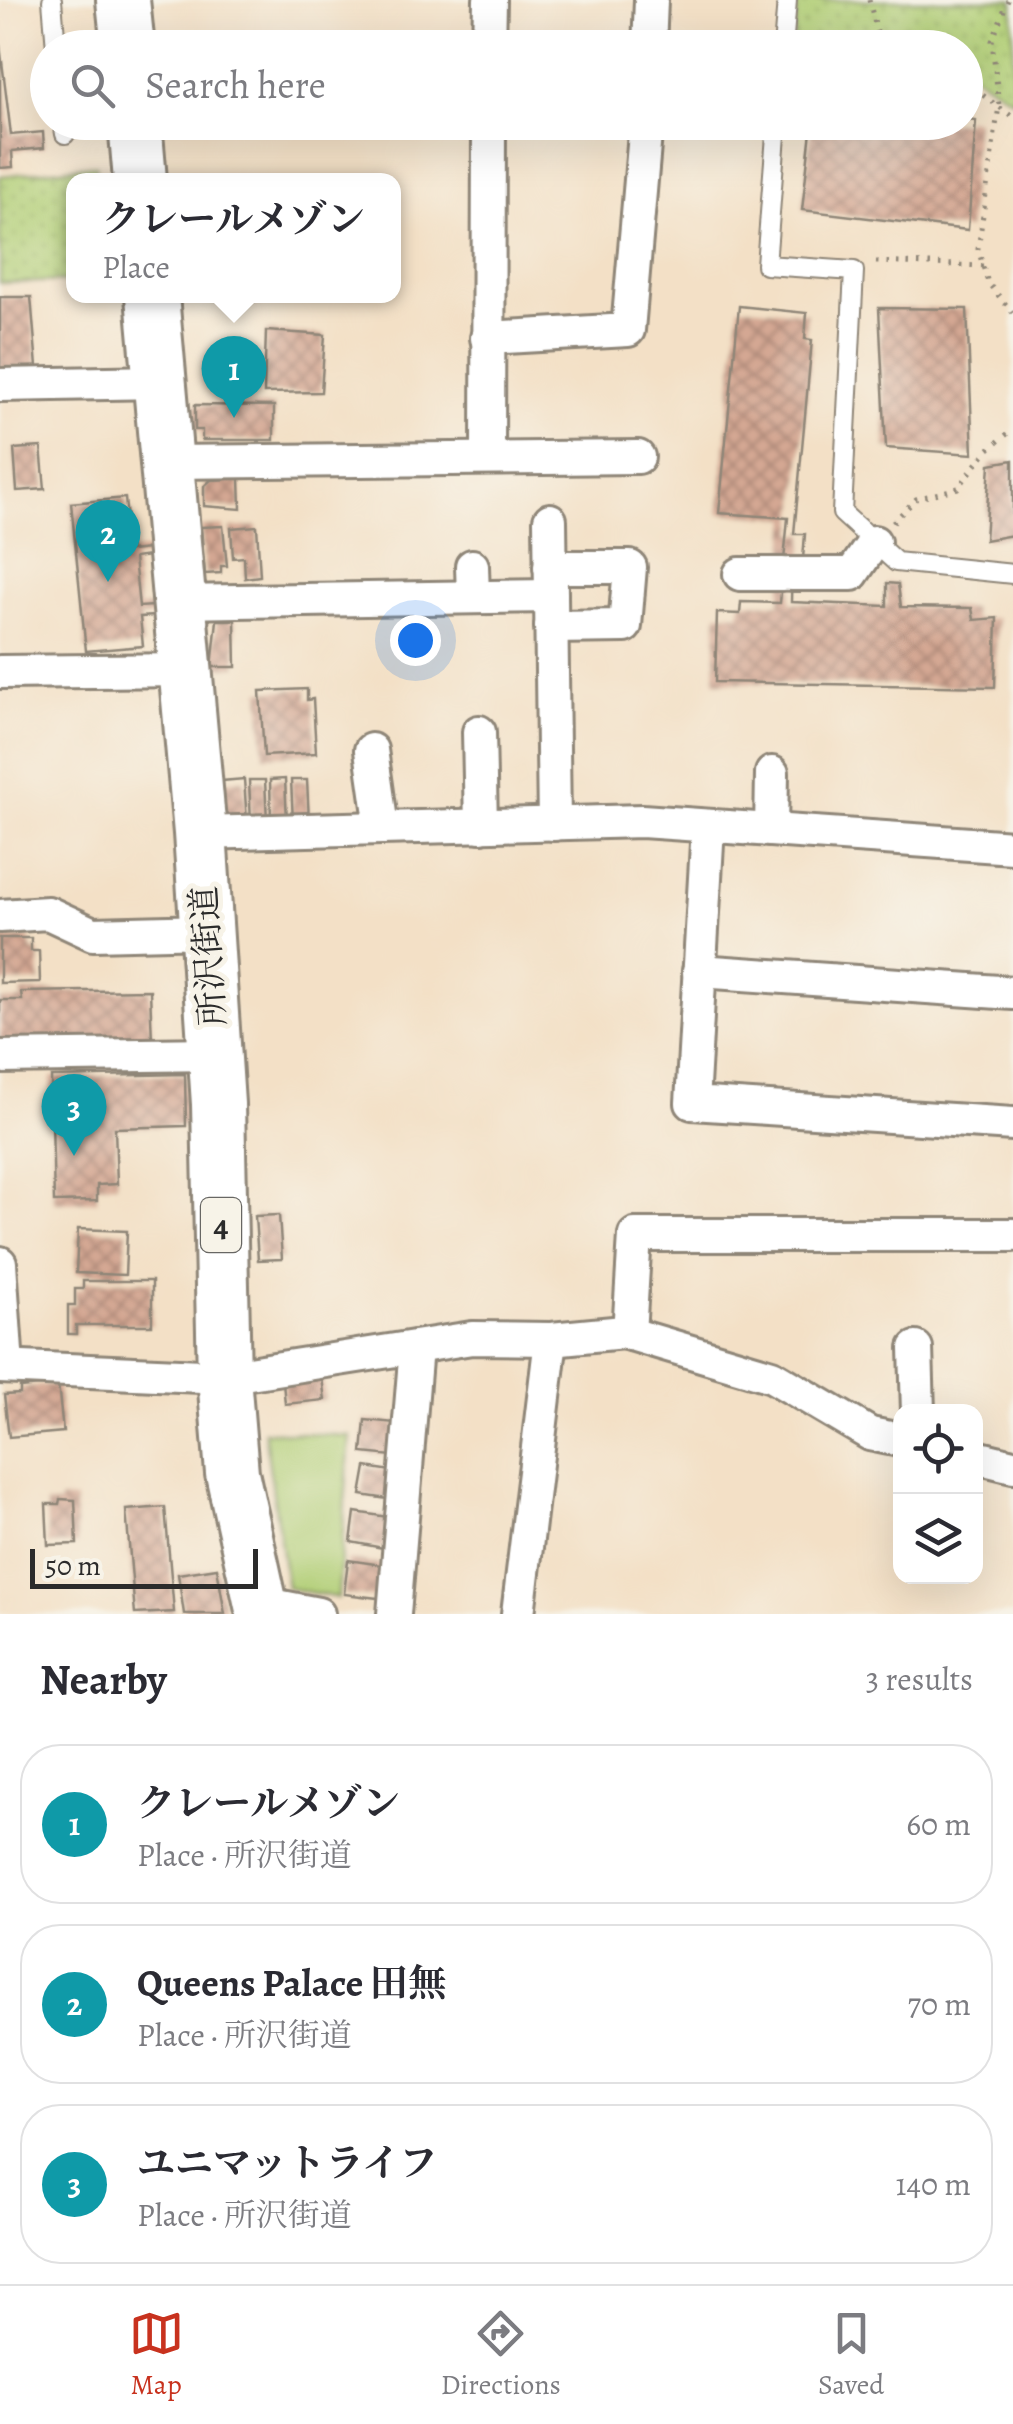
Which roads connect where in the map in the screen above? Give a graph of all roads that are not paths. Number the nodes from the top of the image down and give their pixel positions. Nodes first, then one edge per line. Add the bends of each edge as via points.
1 (52, 0) edge
2 (124, 0) edge
3 (490, 0) edge
4 (651, 0) edge
5 (787, 0) edge
6 (54, 30) edge
7 (126, 30) edge
8 (490, 30) edge
9 (650, 30) edge
10 (785, 30) edge
11 (137, 140) edge
12 (489, 140) edge
13 (644, 140) edge
14 (776, 140) edge
15 (139, 173) edge
16 (153, 303) edge
17 (487, 338) junction
18 (160, 382) junction
19 (0, 385) edge
20 (638, 457) dead end
21 (488, 458) junction
22 (167, 462) junction
23 (550, 520) dead end
24 (874, 542) junction
25 (740, 574) dead end
26 (1013, 574) edge
27 (551, 597) junction
28 (180, 602) junction
29 (186, 670) junction
30 (0, 672) edge
31 (478, 732) dead end
32 (371, 750) dead end
33 (772, 773) dead end
34 (554, 824) junction
35 (481, 826) junction
36 (708, 826) junction
37 (382, 828) junction
38 (771, 830) junction
39 (200, 834) junction
40 (1013, 847) edge
41 (0, 916) edge
42 (206, 932) junction
43 (700, 971) junction
44 (1013, 993) edge
45 (214, 1054) junction
46 (0, 1058) edge
47 (1013, 1124) edge
48 (1013, 1236) edge
49 (0, 1262) edge
50 (629, 1334) junction
51 (551, 1339) junction
52 (416, 1347) junction
53 (916, 1348) dead end
54 (3, 1367) edge
55 (224, 1376) junction
56 (918, 1404) edge
57 (893, 1439) edge
58 (983, 1459) edge
59 (1013, 1466) edge
60 (262, 1609) edge
61 (318, 1614) edge
62 (394, 1614) edge
63 (518, 1614) edge

1 - 6 lane
2 - 7 main road
3 - 8 street
4 - 9 street
5 - 10 lane
11 - 15 main road
12 - 17 street
13 - 17 street via 628,330
14 - 24 lane via 766,265 854,272 842,514
16 - 18 main road, 所沢街道 / 4
17 - 21 street
18 - 19 street
18 - 22 main road, 所沢街道 / 4
20 - 21 street
21 - 22 street
22 - 28 main road, 所沢街道 / 4
23 - 27 street
24 - 25 street via 852,574
24 - 26 lane via 896,562
27 - 28 street via 472,582
27 - 34 street
28 - 29 main road, 所沢街道 / 4
29 - 30 street
29 - 39 main road, 所沢街道 / 4
31 - 35 street
32 - 37 street
33 - 38 street
34 - 35 street
34 - 36 street
35 - 37 street
36 - 38 street
36 - 43 street
37 - 39 street
38 - 40 street
39 - 42 main road, 所沢街道 / 4
41 - 42 street via 48,914 93,934
42 - 45 main road, 所沢街道 / 4
43 - 44 street
43 - 47 street via 692,1103
45 - 46 street
45 - 55 main road, 所沢街道 / 4
48 - 50 street via 635,1235
49 - 54 street
50 - 51 street
50 - 57 street via 772,1376 870,1434
51 - 52 street via 472,1338
51 - 63 street
52 - 55 street
52 - 62 street
53 - 56 street
54 - 55 street
55 - 60 main road, 所沢街道 / 4 via 232,1474
58 - 59 street
60 - 61 street

